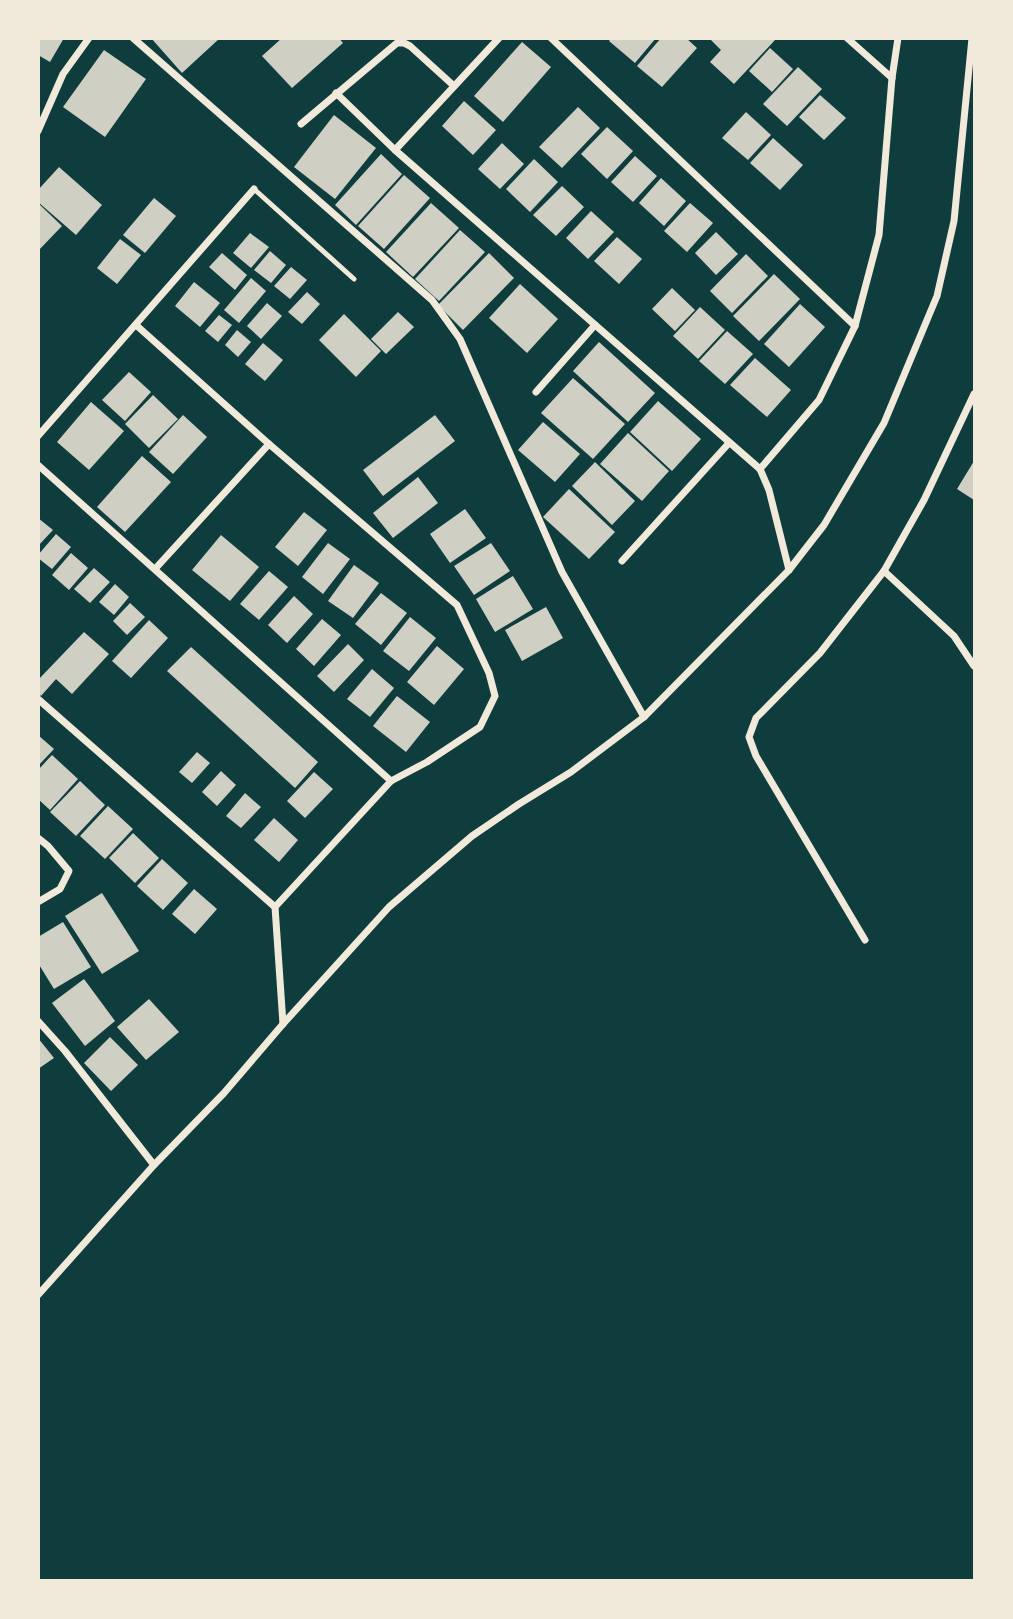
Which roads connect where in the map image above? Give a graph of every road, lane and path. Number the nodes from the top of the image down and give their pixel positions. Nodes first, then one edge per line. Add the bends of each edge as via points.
1 (89, 38) edge
2 (133, 38) edge
3 (499, 38) edge
4 (551, 38) edge
5 (847, 38) edge
6 (898, 38) edge
7 (972, 38) edge
8 (892, 78) junction
9 (454, 86) junction
10 (336, 93) junction
11 (966, 102) junction
12 (975, 104) edge
13 (300, 124) dead end
14 (38, 131) edge
15 (395, 150) junction
16 (254, 188) joint
17 (354, 279) dead end
18 (136, 325) junction
19 (595, 326) junction
20 (855, 326) junction
21 (537, 392) dead end
22 (975, 394) edge
23 (38, 436) edge
24 (729, 443) junction
25 (269, 444) junction
26 (38, 465) edge
27 (760, 469) junction
28 (622, 561) dead end
29 (155, 569) junction
30 (789, 570) junction
31 (884, 571) junction
32 (975, 666) edge
33 (38, 699) edge
34 (644, 717) junction
35 (391, 780) junction
36 (38, 838) edge
37 (38, 902) edge
38 (275, 907) junction
39 (865, 940) dead end
40 (38, 1021) edge
41 (283, 1024) junction
42 (154, 1165) junction
43 (38, 1296) edge

1 - 14 street via 63,74
2 - 34 street via 432,300 460,339 562,572
3 - 9 street
4 - 20 street
5 - 8 street
6 - 8 street
7 - 11 street
8 - 20 street via 879,235
9 - 10 street via 410,46 397,43
9 - 15 street
10 - 13 street
10 - 15 street
11 - 12 street
11 - 30 street via 954,221 937,296 884,422 824,525
15 - 19 street
16 - 17 lane
16 - 18 street
18 - 23 street
18 - 25 street
19 - 21 street
19 - 24 street
20 - 27 street via 819,400
22 - 31 street
24 - 27 street
24 - 28 street
25 - 29 street
25 - 35 street via 457,605 489,673 495,696 480,727
26 - 29 street
27 - 30 street
29 - 35 street
30 - 34 street
31 - 32 street via 954,636
31 - 39 street via 820,653 756,718 749,737
33 - 38 street
34 - 41 street via 571,772 472,836 427,873 388,907
35 - 38 street
36 - 37 street via 69,871 60,889
38 - 41 street
40 - 42 street
41 - 42 street
42 - 43 street

